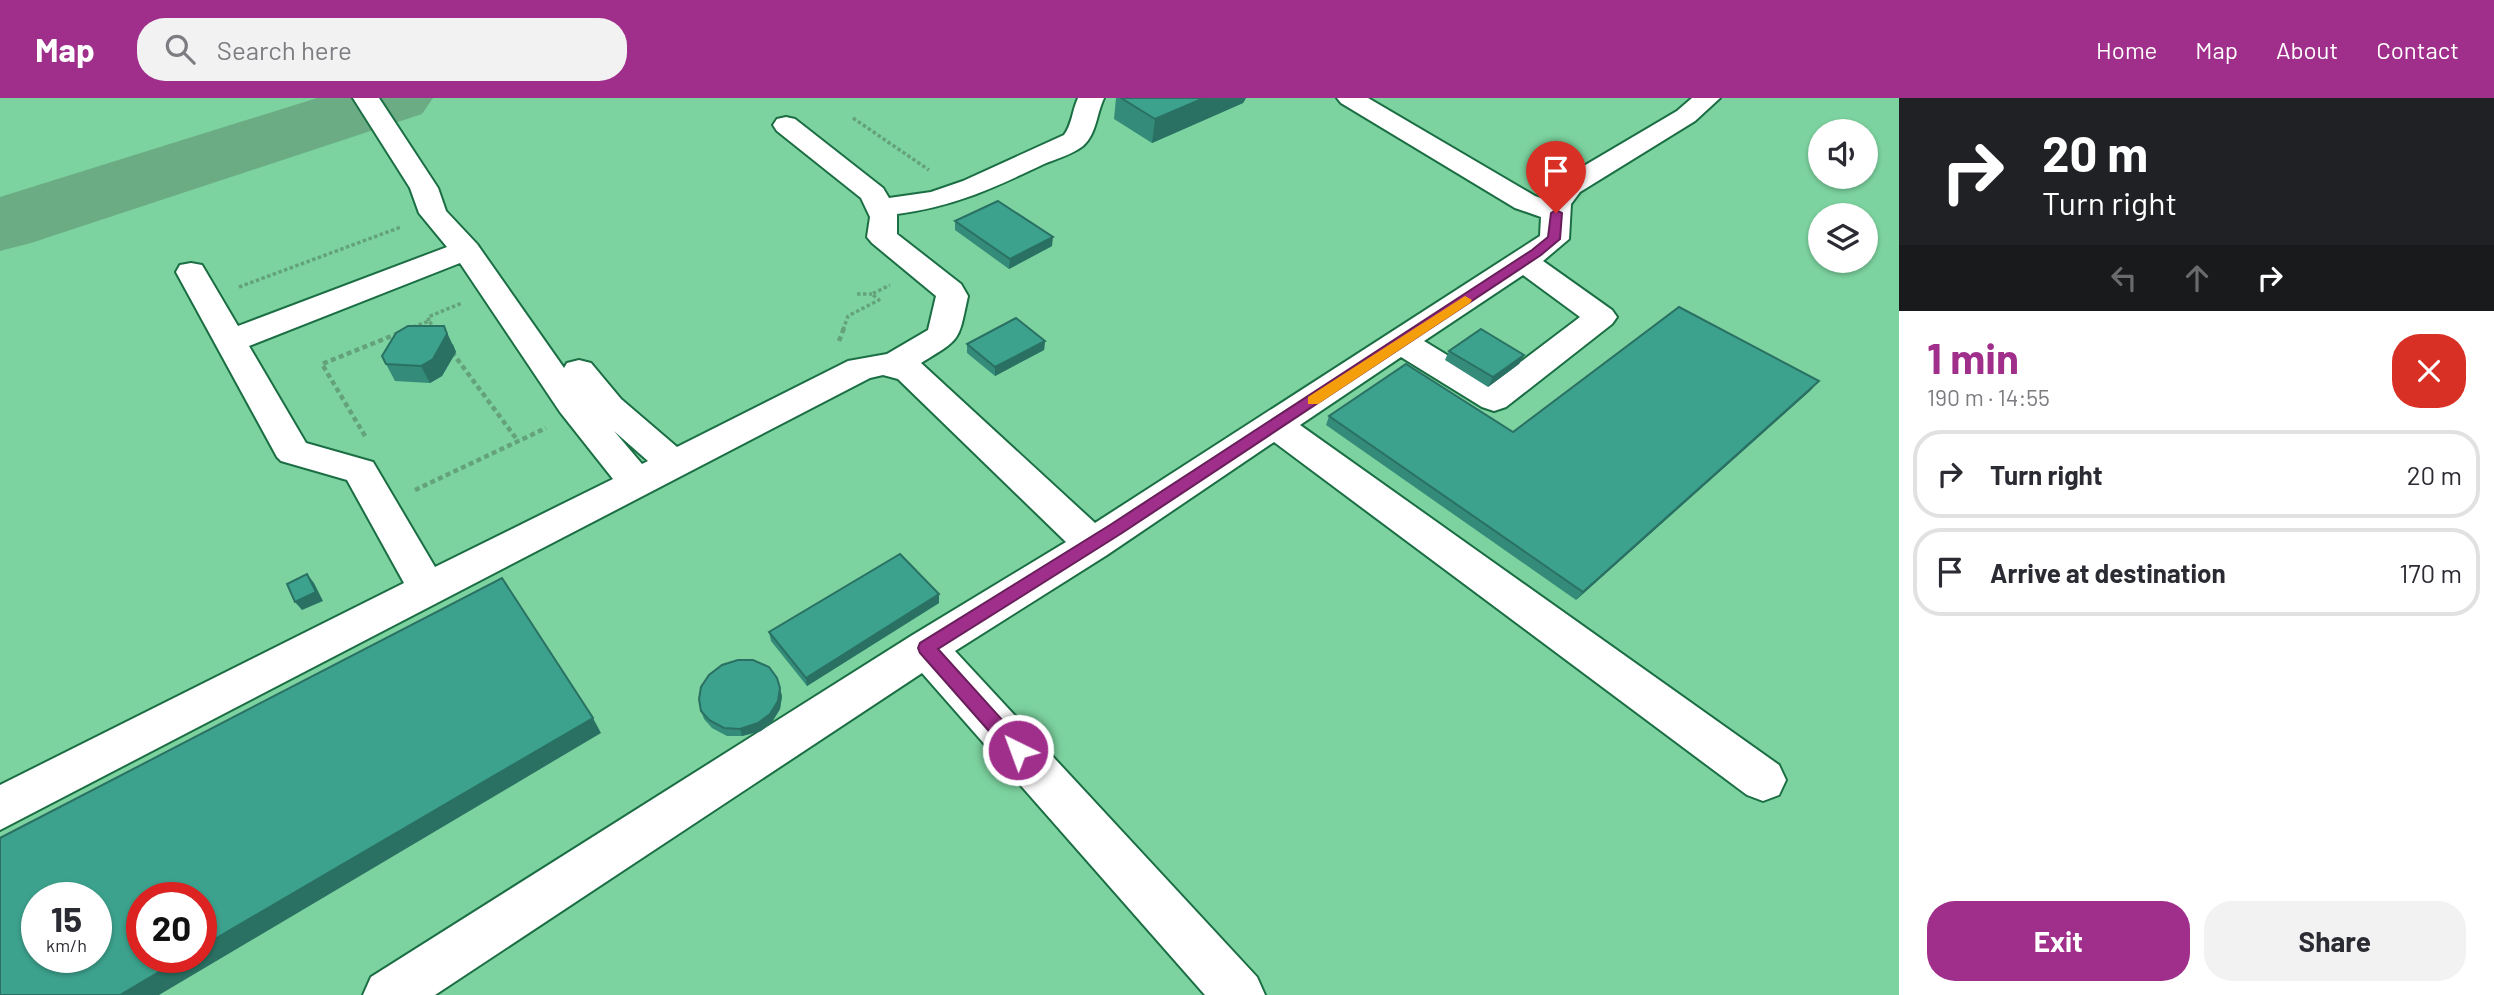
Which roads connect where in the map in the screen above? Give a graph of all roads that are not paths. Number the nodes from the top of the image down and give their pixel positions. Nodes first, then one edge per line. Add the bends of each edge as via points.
1 (366, 98) edge
2 (1091, 98) edge
3 (1707, 98) edge
4 (1363, 101) edge
5 (786, 125) dead end
6 (882, 208) junction
7 (1556, 213) junction
8 (460, 236) junction
9 (1524, 261) junction
10 (191, 272) dead end
11 (230, 341) junction
12 (1401, 342) junction
13 (892, 366) junction
14 (1275, 425) junction
15 (674, 464) junction
16 (637, 483) junction
17 (1093, 544) junction
18 (428, 590) junction
19 (926, 648) junction
20 (1763, 780) dead end
21 (0, 808) edge
22 (419, 986) edge
23 (1239, 995) edge

1 - 8 lane via 424,188 433,213
2 - 6 lane via 1083,128 1073,141 936,200
3 - 7 lane via 1570,186
4 - 7 lane via 1525,202
5 - 6 lane via 863,184
6 - 13 lane via 882,237 952,296 943,335
7 - 9 lane via 1554,239
8 - 11 lane
8 - 15 lane via 609,407
8 - 16 lane via 580,413
9 - 12 lane
9 - 12 lane via 1601,317 1494,399
10 - 11 lane
11 - 18 lane via 290,448 360,471
12 - 14 lane
13 - 15 lane via 860,369
13 - 17 lane via 910,371
14 - 17 lane
14 - 20 lane
15 - 16 lane
16 - 18 lane
17 - 19 lane
18 - 21 lane
19 - 22 lane
19 - 23 lane

